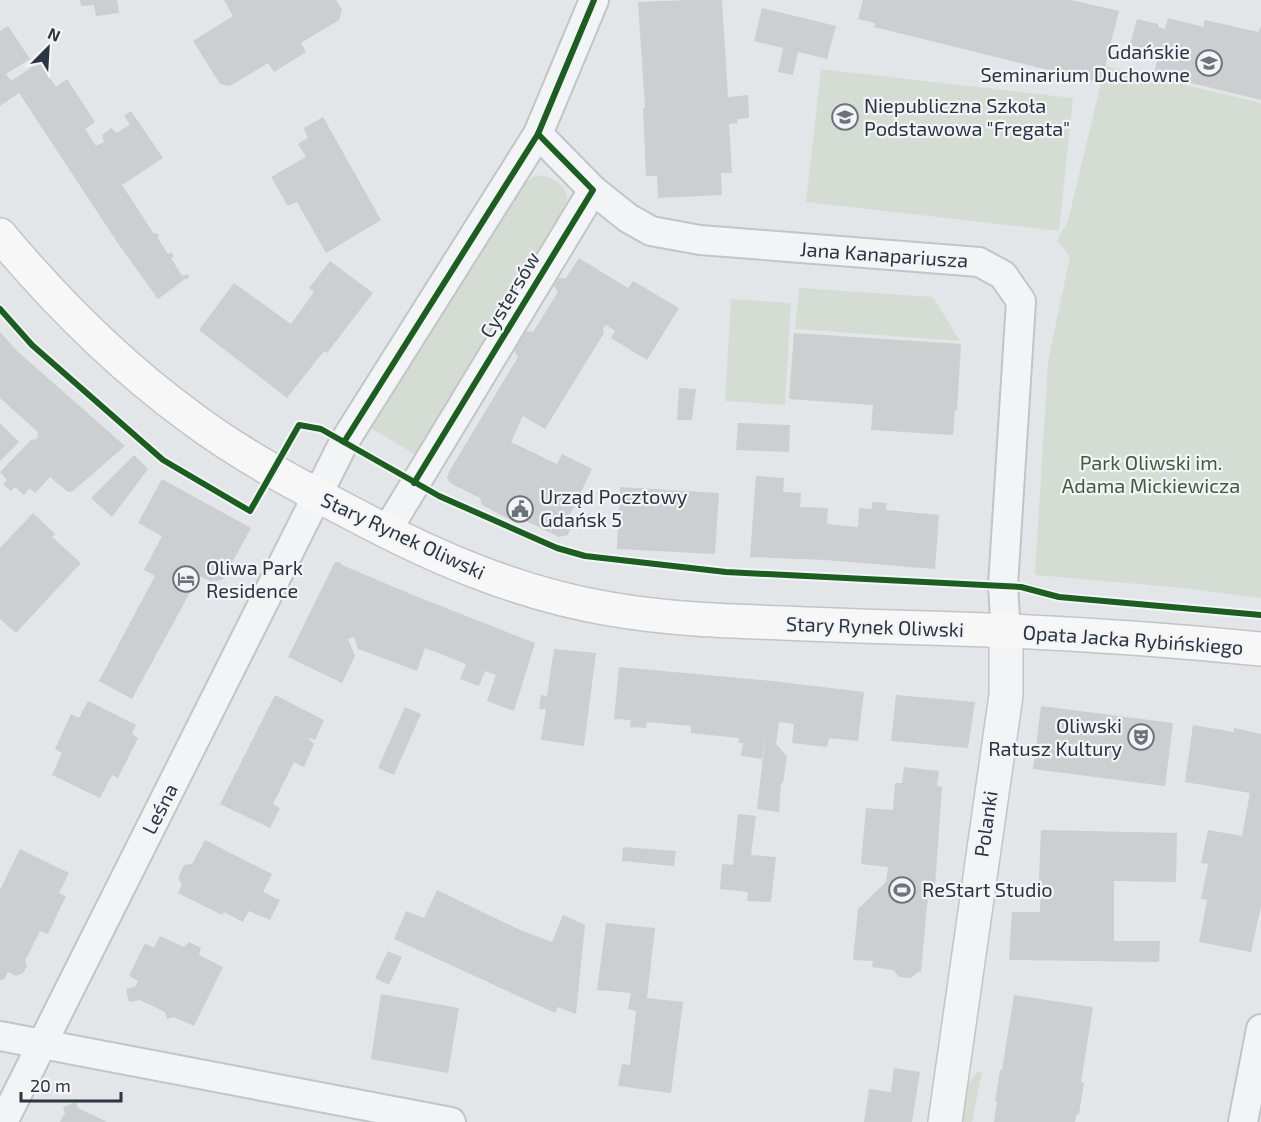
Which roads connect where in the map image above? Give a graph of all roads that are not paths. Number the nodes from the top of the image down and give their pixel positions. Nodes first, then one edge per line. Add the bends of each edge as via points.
1 (594, 0) edge
2 (538, 134) junction
3 (593, 190) junction
4 (0, 235) edge
5 (318, 496) junction
6 (386, 532) junction
7 (1006, 632) junction
8 (1261, 649) edge
9 (1261, 1029) edge
10 (0, 1036) edge
11 (42, 1044) junction
12 (3, 1122) edge
13 (451, 1122) edge
14 (945, 1122) edge
15 (1243, 1122) edge

1 - 2 street
2 - 3 street
2 - 5 street via 344,442
3 - 6 street, Cystersów
3 - 7 street, Jana Kanapariusza via 651,231 700,240 979,262 1003,275 1021,302 1003,586
4 - 5 main road, Stary Rynek Oliwski via 34,276 117,358 190,417 252,459
5 - 6 main road, Stary Rynek Oliwski
5 - 11 street, Leśna
6 - 7 main road, Stary Rynek Oliwski via 495,579 555,598 611,609 724,621
7 - 8 main road, Opata Jacka Rybińskiego
7 - 14 street, Polanki via 1005,695
9 - 15 street
10 - 11 street
11 - 12 street, Leśna
11 - 13 street

